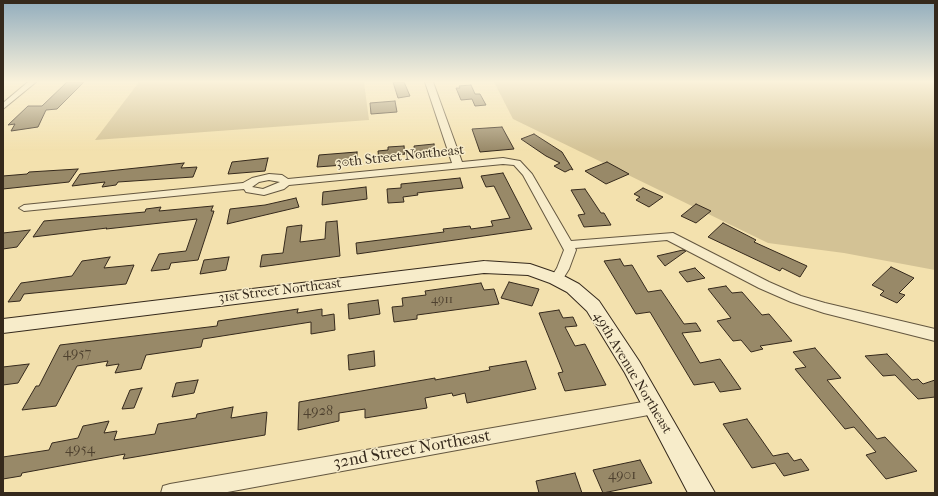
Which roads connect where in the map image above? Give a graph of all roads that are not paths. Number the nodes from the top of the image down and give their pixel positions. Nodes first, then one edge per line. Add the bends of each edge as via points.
1 (438, 105) edge
2 (458, 165) junction
3 (286, 182) junction
4 (246, 186) junction
5 (24, 208) dead end
6 (568, 245) junction
7 (556, 279) junction
8 (3, 326) edge
9 (935, 335) edge
10 (654, 407) junction
11 (170, 493) edge
12 (702, 493) edge

1 - 2 street
2 - 3 street, 30th Street Northeast
2 - 6 street, 30th Street Northeast via 503,161 517,163 527,174
3 - 4 street, 30th Street Northeast via 282,178 269,177
3 - 4 street, 30th Street Northeast via 280,187 264,192 250,190
4 - 5 street, 30th Street Northeast
6 - 7 street via 568,258
6 - 9 street via 669,236 796,299
7 - 8 street, 31st Street Northeast via 518,268 484,267
7 - 10 street, 49th Avenue Northeast via 576,291 593,306
10 - 11 street, 32nd Street Northeast
10 - 12 street, 49th Avenue Northeast

